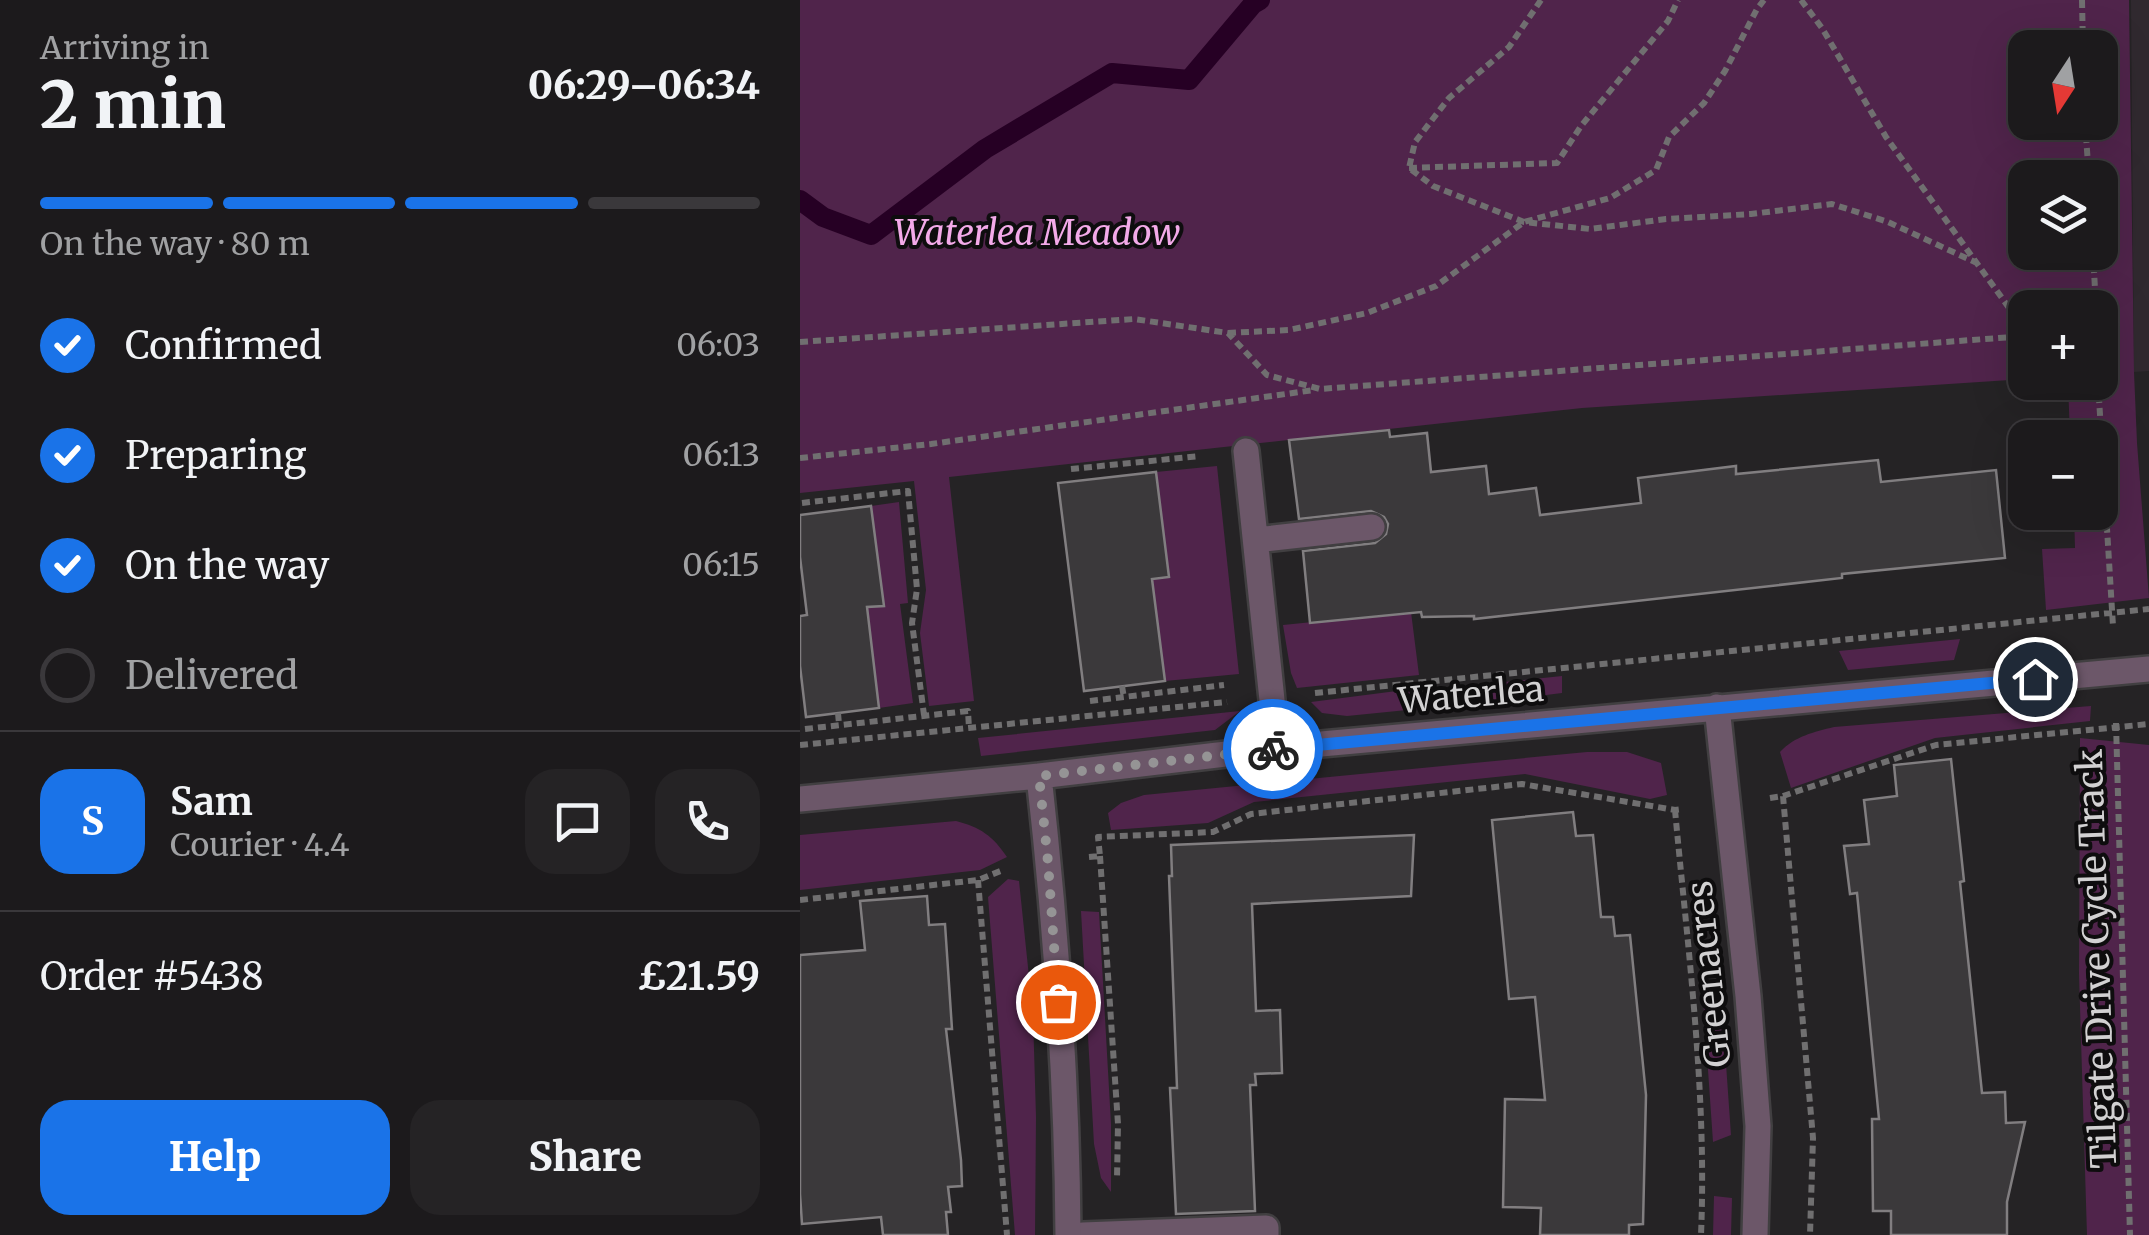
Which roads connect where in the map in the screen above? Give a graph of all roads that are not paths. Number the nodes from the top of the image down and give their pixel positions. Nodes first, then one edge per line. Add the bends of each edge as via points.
1 (1246, 451) road end
2 (1372, 528) dead end
3 (1256, 540) junction
4 (2149, 670) edge
5 (1718, 708) junction
6 (1277, 748) junction
7 (1039, 776) junction
8 (800, 799) edge
9 (1068, 1235) edge
10 (1082, 1235) edge
11 (1266, 1235) edge
12 (1756, 1235) edge

1 - 3 street
2 - 3 street
3 - 6 street
4 - 5 street, Waterlea
5 - 6 street, Waterlea
5 - 12 street, Greenacres via 1758,1126
6 - 7 street, Waterlea
7 - 8 street, Waterlea
7 - 9 street via 1066,1107
10 - 11 street via 1266,1228

